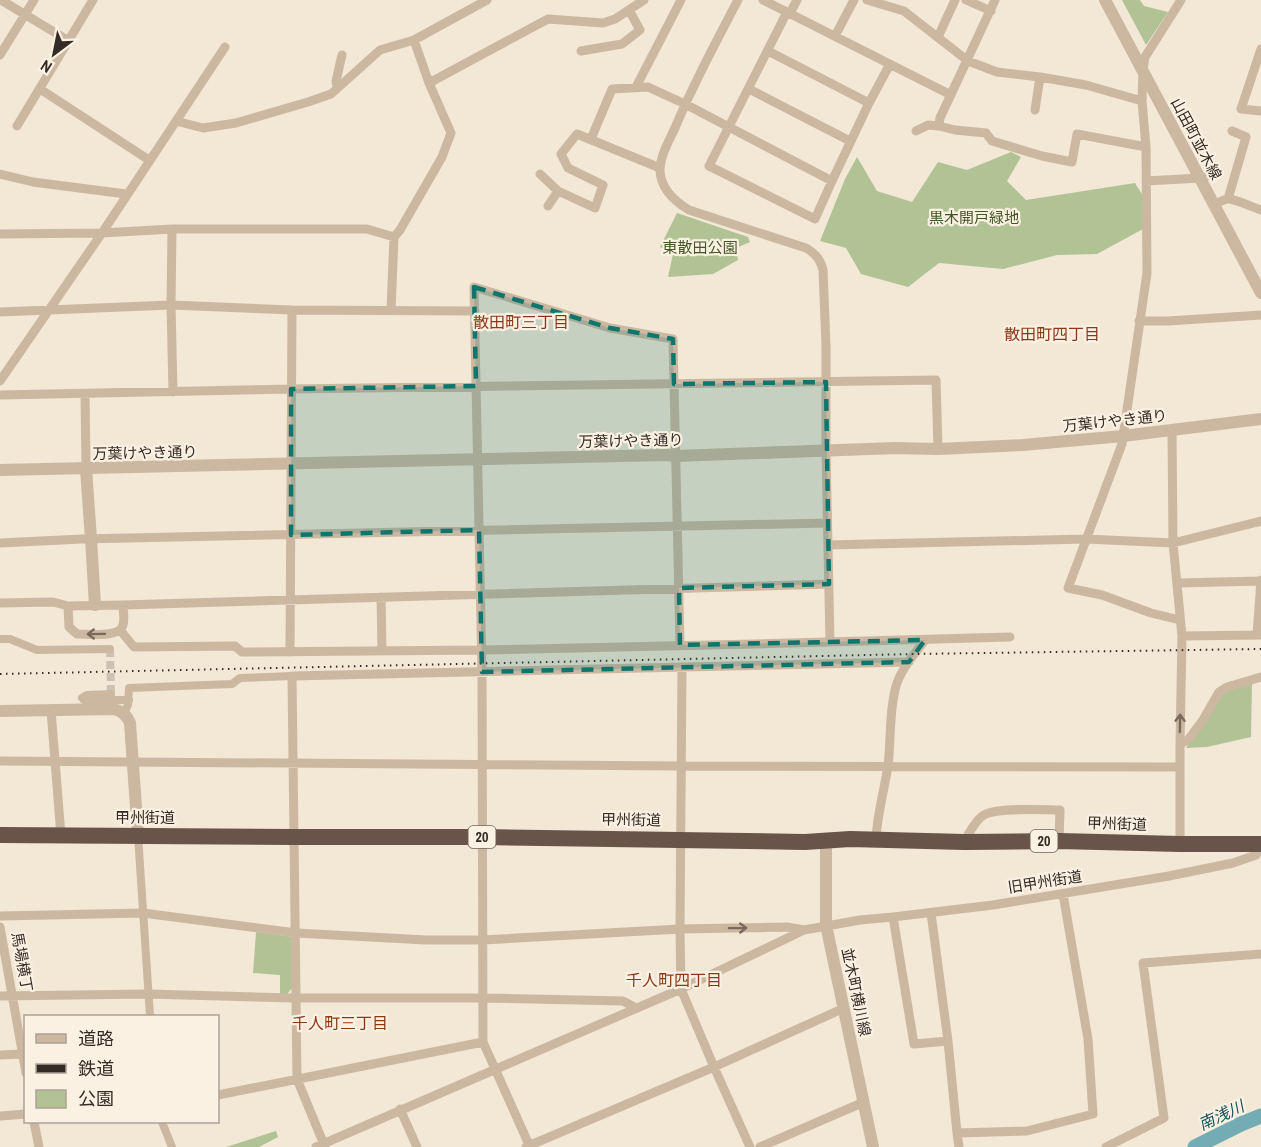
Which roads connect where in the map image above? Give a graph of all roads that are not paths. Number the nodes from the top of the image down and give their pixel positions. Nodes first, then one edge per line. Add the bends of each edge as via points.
1 (1, 0) edge
2 (33, 0) edge
3 (93, 0) edge
4 (487, 0) edge
5 (644, 0) edge
6 (681, 0) edge
7 (738, 0) edge
8 (763, 0) edge
9 (797, 0) edge
10 (854, 0) edge
11 (955, 0) edge
12 (966, 0) edge
13 (995, 0) edge
14 (1105, 0) edge
15 (1114, 0) edge
16 (1181, 0) edge
17 (872, 1) edge
18 (629, 10) junction
19 (990, 11) junction
20 (788, 13) junction
21 (24, 15) junction
22 (834, 36) junction
23 (938, 37) junction
24 (414, 40) junction
25 (69, 41) junction
26 (225, 46) dead end
27 (1261, 49) edge
28 (581, 51) dead end
29 (768, 51) junction
30 (0, 55) edge
31 (342, 55) dead end
32 (968, 61) junction
33 (1144, 63) junction
34 (890, 64) junction
35 (1040, 77) junction
36 (429, 82) junction
37 (337, 87) junction
38 (636, 87) junction
39 (40, 89) junction
40 (749, 89) junction
41 (951, 95) junction
42 (1142, 101) junction
43 (869, 103) junction
44 (685, 104) junction
45 (1034, 110) dead end
46 (1261, 111) edge
47 (176, 121) junction
48 (17, 126) dead end
49 (939, 126) junction
50 (729, 127) junction
51 (916, 131) dead end
52 (1232, 131) dead end
53 (591, 139) junction
54 (850, 141) junction
55 (1146, 147) junction
56 (149, 160) junction
57 (660, 168) junction
58 (0, 174) edge
59 (540, 174) dead end
60 (1204, 177) junction
61 (832, 181) junction
62 (1146, 181) junction
63 (558, 191) junction
64 (126, 194) junction
65 (1221, 202) junction
66 (548, 207) dead end
67 (1261, 210) edge
68 (172, 229) junction
69 (102, 233) junction
70 (0, 234) edge
71 (394, 237) junction
72 (1261, 278) edge
73 (1261, 293) edge
74 (171, 304) junction
75 (292, 310) junction
76 (391, 310) junction
77 (48, 311) junction
78 (475, 311) junction
79 (0, 312) edge
80 (1261, 315) edge
81 (1139, 321) junction
82 (0, 381) edge
83 (826, 382) junction
84 (674, 384) junction
85 (476, 386) junction
86 (291, 389) junction
87 (173, 392) junction
88 (85, 394) junction
89 (0, 395) edge
90 (1261, 419) edge
91 (1172, 431) junction
92 (1123, 436) junction
93 (938, 449) junction
94 (826, 451) junction
95 (676, 456) junction
96 (477, 459) junction
97 (291, 463) junction
98 (86, 469) junction
99 (0, 470) edge
100 (1261, 521) edge
101 (827, 523) junction
102 (677, 526) junction
103 (479, 531) junction
104 (291, 535) junction
105 (92, 539) junction
106 (1086, 539) junction
107 (0, 543) edge
108 (1173, 543) junction
109 (828, 545) junction
110 (1261, 580) edge
111 (1178, 583) junction
112 (829, 584) junction
113 (679, 588) junction
114 (481, 594) junction
115 (381, 597) junction
116 (290, 600) junction
117 (0, 603) edge
118 (95, 605) junction
119 (123, 605) junction
120 (68, 606) junction
121 (1180, 621) junction
122 (120, 630) junction
123 (1259, 635) edge
124 (1182, 636) junction
125 (1010, 637) dead end
126 (0, 639) edge
127 (925, 640) junction
128 (830, 642) junction
129 (680, 645) junction
130 (110, 649) dead end
131 (382, 650) junction
132 (482, 650) junction
133 (290, 652) junction
134 (909, 662) junction
135 (682, 668) junction
136 (482, 672) junction
137 (292, 676) junction
138 (1261, 677) edge
139 (111, 694) dead end
140 (129, 700) junction
141 (51, 710) junction
142 (0, 711) edge
143 (124, 713) junction
144 (1180, 744) junction
145 (0, 761) edge
146 (54, 761) junction
147 (133, 762) junction
148 (293, 763) junction
149 (482, 764) junction
150 (681, 766) junction
151 (888, 766) junction
152 (1180, 767) junction
153 (0, 835) edge
154 (138, 835) junction
155 (61, 836) junction
156 (294, 837) junction
157 (483, 837) junction
158 (681, 839) junction
159 (876, 840) junction
160 (826, 841) junction
161 (1059, 841) junction
162 (963, 842) junction
163 (1180, 844) junction
164 (1261, 846) edge
165 (1063, 894) junction
166 (143, 913) junction
167 (931, 913) junction
168 (0, 916) edge
169 (893, 917) junction
170 (826, 925) junction
171 (0, 927) edge
172 (680, 929) junction
173 (804, 930) junction
174 (296, 933) junction
175 (483, 940) junction
176 (1261, 954) edge
177 (681, 988) junction
178 (148, 994) junction
179 (13, 995) junction
180 (0, 996) edge
181 (295, 998) junction
182 (484, 998) junction
183 (636, 1008) junction
184 (844, 1008) junction
185 (150, 1015) edge
186 (948, 1041) junction
187 (483, 1042) junction
188 (22, 1054) junction
189 (0, 1055) edge
190 (24, 1064) edge
191 (714, 1067) junction
192 (495, 1070) junction
193 (297, 1079) junction
194 (219, 1095) edge
195 (864, 1102) junction
196 (400, 1109) junction
197 (24, 1114) edge
198 (0, 1116) edge
199 (34, 1123) edge
200 (162, 1123) edge
201 (957, 1132) junction
202 (322, 1146) edge
203 (39, 1147) edge
204 (172, 1147) edge
205 (417, 1147) edge
206 (528, 1147) edge
207 (750, 1147) edge
208 (759, 1147) edge
209 (873, 1147) edge
210 (959, 1147) edge
211 (1106, 1147) edge

1 - 21 street
2 - 21 street
3 - 25 street
4 - 24 street
5 - 18 street
6 - 38 street
7 - 44 street
8 - 20 street
9 - 20 street
10 - 22 street
11 - 23 street
12 - 19 street
13 - 19 street
14 - 33 street, 山田町並木線
15 - 33 street, 山田町並木線
16 - 33 street
17 - 23 street via 904,11
18 - 28 street via 640,30 622,44
18 - 36 street via 603,23 548,19
19 - 32 street
20 - 22 street
20 - 29 street
21 - 25 street
21 - 30 street
22 - 34 street
23 - 32 street
24 - 36 street
24 - 37 street via 380,50
25 - 39 street
26 - 47 street
27 - 46 street via 1241,109
29 - 40 street
29 - 43 street
31 - 37 street
32 - 35 street via 997,72
32 - 41 street
33 - 42 street
33 - 60 street, 山田町並木線
34 - 41 street
34 - 43 street
35 - 42 street
35 - 45 street
36 - 71 street via 451,133 442,157
37 - 47 street via 331,94 236,123 203,128
38 - 44 street via 648,87
38 - 53 street via 612,89
39 - 48 street
39 - 56 street
40 - 50 street
40 - 54 street
41 - 49 street
42 - 55 street
43 - 54 street
44 - 50 street
44 - 57 street
47 - 56 street
49 - 51 street via 928,125
49 - 55 street via 986,133 992,141 1072,162 1077,134
50 - 61 street
50 - 61 street via 709,166 815,219
52 - 65 street via 1246,137
53 - 57 street
53 - 63 street via 577,134 561,154 568,168 603,185 595,208
54 - 61 street
55 - 62 street
56 - 64 street
57 - 83 street via 669,195 689,210 816,254 824,270
58 - 64 street
59 - 63 street
60 - 62 street
60 - 65 street, 山田町並木線
62 - 81 street via 1147,273
63 - 66 street
64 - 69 street
65 - 67 street via 1233,199
65 - 72 street, 山田町並木線
65 - 73 street, 山田町並木線
68 - 69 street
68 - 71 street via 367,229
68 - 74 street
69 - 70 street
69 - 77 street
71 - 76 street
74 - 75 street
74 - 77 street
74 - 87 street
75 - 76 street
75 - 86 street
76 - 78 street
77 - 79 street
77 - 82 street
78 - 84 street via 474,287 610,328 673,339
78 - 85 street
80 - 81 street
81 - 92 street
83 - 84 street
83 - 93 street via 936,380
83 - 94 street
84 - 85 street
84 - 95 street
85 - 86 street
85 - 96 street
86 - 87 street
86 - 97 street
87 - 88 street
88 - 89 street
88 - 98 street
90 - 91 street, 万葉けやき通り
91 - 92 street, 万葉けやき通り
91 - 108 street
92 - 93 street, 万葉けやき通り
92 - 106 street
93 - 94 street, 万葉けやき通り
94 - 95 street, 万葉けやき通り
94 - 101 street
95 - 96 street, 万葉けやき通り
95 - 102 street
96 - 97 street, 万葉けやき通り
96 - 103 street
97 - 98 street, 万葉けやき通り
97 - 104 street
98 - 99 street, 万葉けやき通り
98 - 105 street
100 - 108 street
101 - 102 street
101 - 109 street
102 - 103 street
102 - 113 street
103 - 104 street
103 - 114 street
104 - 105 street
104 - 116 street
105 - 107 street
105 - 118 street
106 - 108 street
106 - 109 street
106 - 121 street via 1068,588
108 - 111 street
109 - 112 street
110 - 111 street
110 - 123 street
111 - 121 street
112 - 113 street
112 - 128 street
113 - 114 street
113 - 129 street
114 - 115 street
114 - 132 street
115 - 116 street
115 - 131 street
116 - 119 street
116 - 133 street
117 - 120 street via 53,602
118 - 119 street
118 - 120 street
119 - 122 street
122 -> 120 street via 114,634 77,634 69,627
121 - 124 street
122 - 133 street via 134,647 235,646 242,652
123 - 124 street
144 -> 124 street
125 - 127 street
126 - 130 street via 37,650
127 - 128 street
127 - 134 street
128 - 129 street
129 - 132 street
131 - 132 street
131 - 133 street
132 - 136 street
134 - 135 street
134 - 151 street via 894,693
135 - 136 street
135 - 150 street
136 - 137 street
136 - 149 street
137 - 140 street via 240,678 232,684 129,688
137 - 148 street
138 - 144 street via 1219,692 1203,720 1188,740
139 - 140 street via 82,698
140 - 143 street
141 - 142 street
141 - 143 street via 114,709
141 - 146 street
143 - 147 street via 130,723
144 - 152 street
145 - 146 street
146 - 147 street
146 - 155 street
147 - 148 street
147 - 154 street
148 - 149 street
148 - 156 street
149 - 150 street
149 - 157 street
150 - 151 street
150 - 158 street
151 - 152 street
151 - 159 street
152 - 163 street
153 - 155 highway, 甲州街道 / 20
154 - 155 highway, 甲州街道 / 20
154 - 156 highway, 甲州街道 / 20
154 - 166 street
156 - 157 highway, 甲州街道 / 20
156 - 174 street
157 - 158 highway, 甲州街道 / 20
157 - 175 street
158 - 160 highway, 甲州街道 / 20
158 - 172 street
159 - 160 highway, 甲州街道 / 20
159 - 162 highway, 甲州街道 / 20
160 - 170 street, 並木町横川線
161 - 162 highway, 甲州街道 / 20
161 - 162 street via 1060,810 1023,810 984,815
161 - 163 highway, 甲州街道 / 20
163 - 164 highway, 甲州街道 / 20
164 - 165 street, 旧甲州街道 via 1256,855 1233,863
165 - 167 street, 旧甲州街道
165 - 201 street via 1088,1039 1093,1114 1027,1131
166 - 168 street
166 - 174 street
166 - 178 street
167 - 169 street, 旧甲州街道
167 - 186 street
169 - 170 street, 旧甲州街道
169 - 186 street via 914,1044
170 - 173 street, 旧甲州街道
170 - 184 street, 並木町横川線
171 - 179 street, 馬場横丁
172 -> 173 street
172 - 175 street
172 - 177 street
173 - 177 street
174 - 175 street
174 - 181 street
175 - 182 street
176 - 211 street via 1143,963 1164,1118
177 - 183 street
177 - 191 street
178 - 179 street
178 - 181 street
178 - 185 street
179 - 180 street
179 - 188 street, 馬場横丁
181 - 182 street
181 - 193 street
182 - 183 street via 623,1001
182 - 187 street
183 - 192 street
184 - 191 street
184 - 195 street, 並木町横川線
186 - 201 street
187 - 192 street
187 - 193 street
188 - 189 street
188 - 190 street, 馬場横丁
191 - 206 street
191 - 207 street
192 - 196 street
192 - 206 street
193 - 194 street
193 - 202 street
195 - 208 street
195 - 209 street, 並木町横川線
196 - 202 street
196 - 205 street
197 - 198 street
199 - 203 street
200 - 204 street
201 - 210 street

